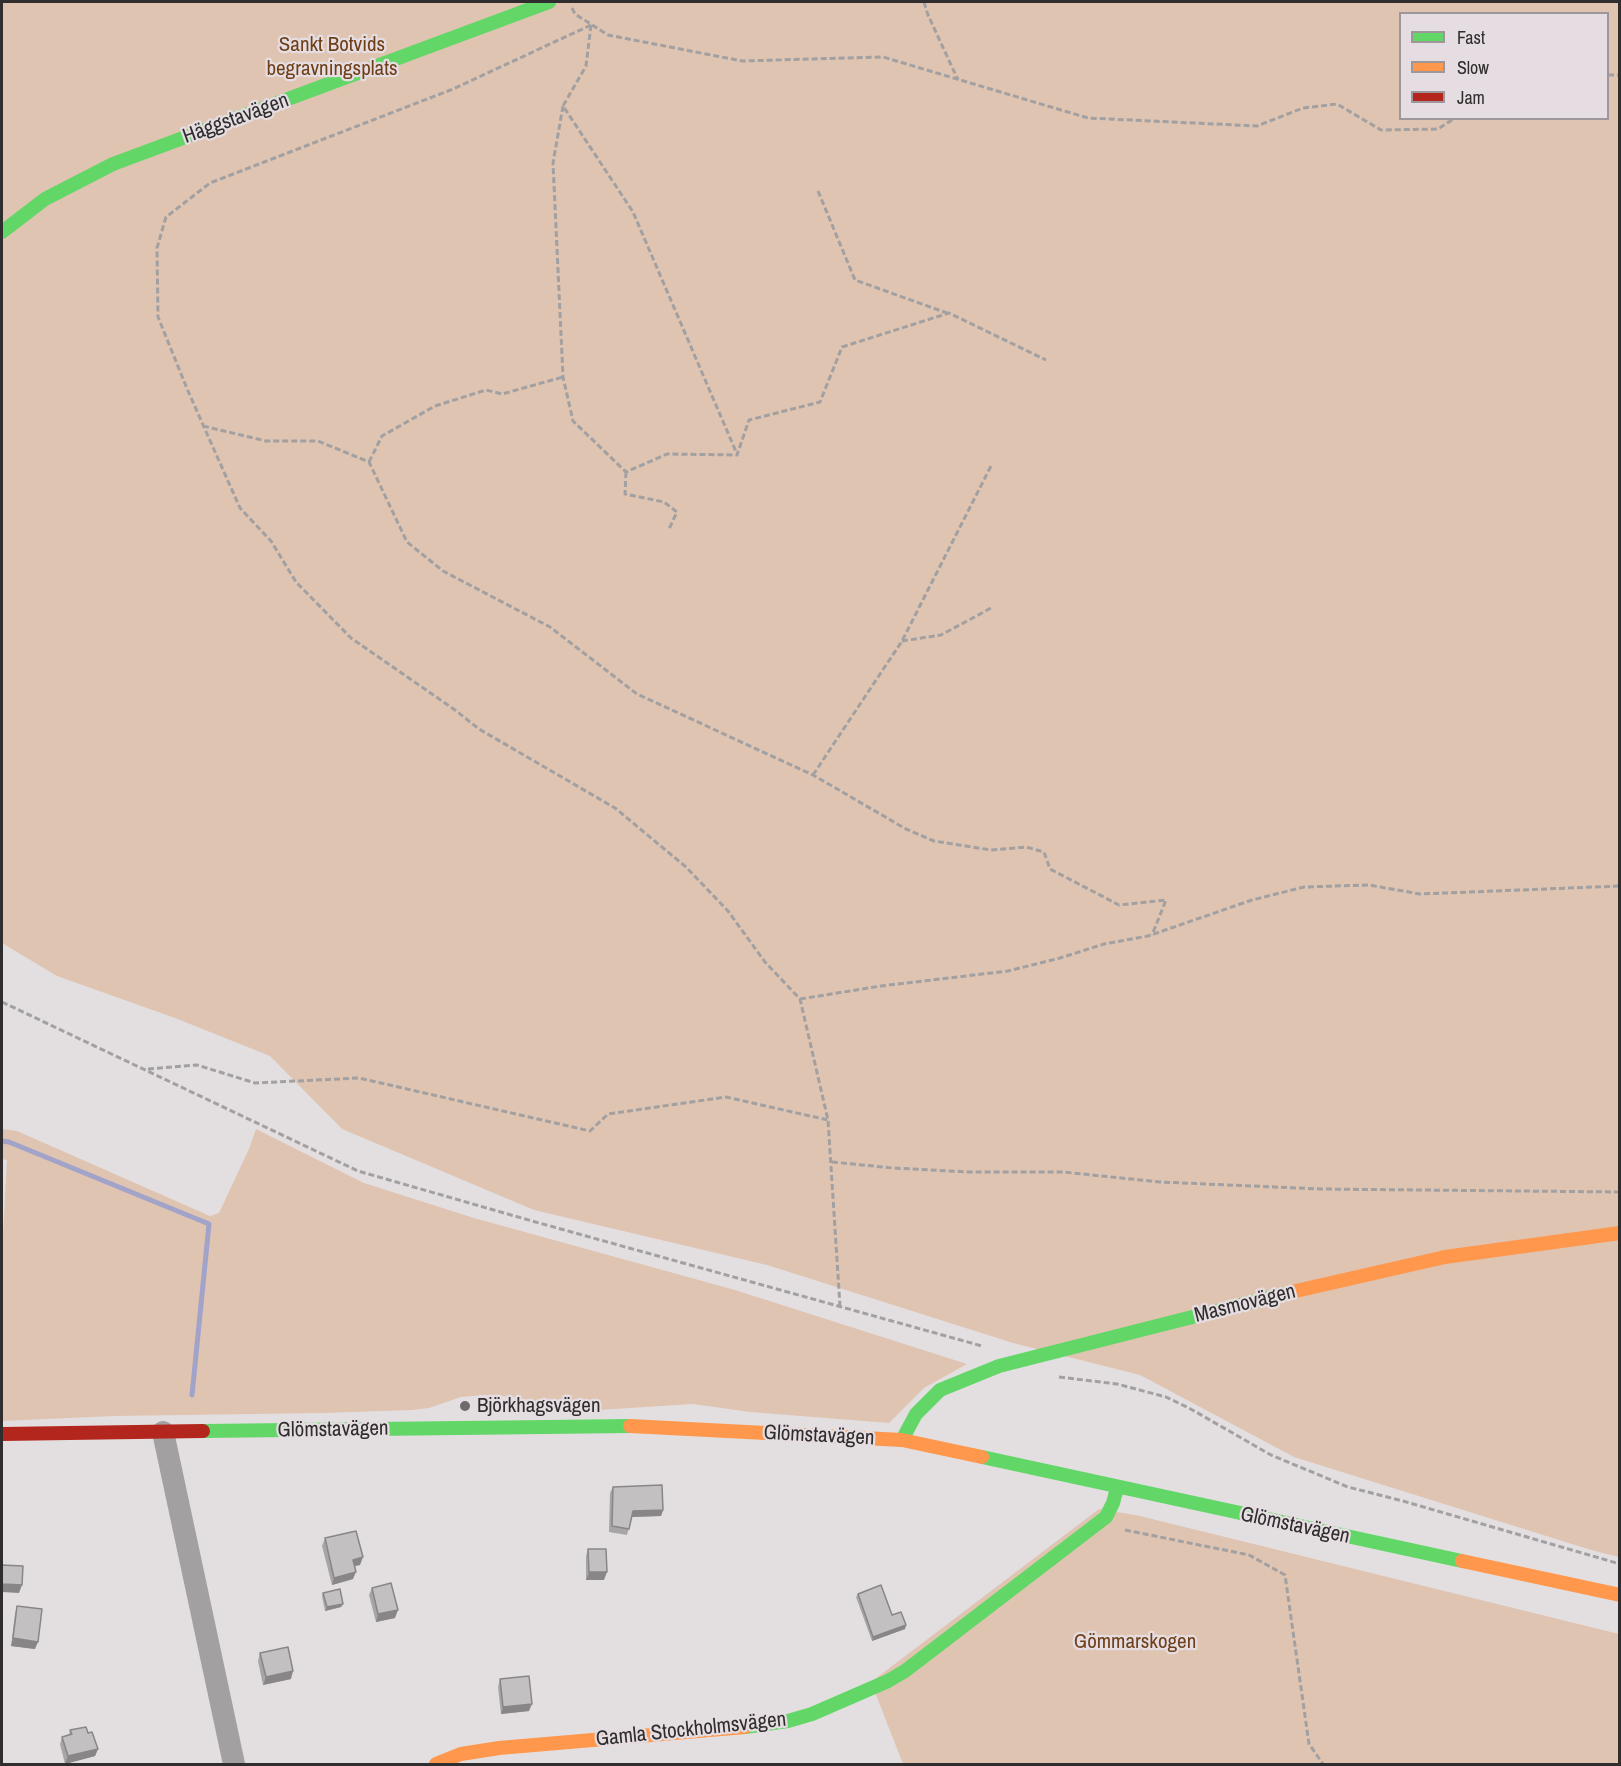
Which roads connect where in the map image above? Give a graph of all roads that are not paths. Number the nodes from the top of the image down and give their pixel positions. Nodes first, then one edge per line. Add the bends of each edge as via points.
1 (549, 2) edge
2 (2, 232) edge
3 (1620, 1233) edge
4 (163, 1432) junction
5 (2, 1434) edge
6 (902, 1440) junction
7 (1117, 1488) junction
8 (1620, 1595) edge
9 (234, 1764) edge
10 (436, 1764) edge

1 - 2 street, Häggstavägen via 113,164 45,199
3 - 6 street, Masmovägen via 1445,1257 999,1366 940,1390 916,1414
4 - 5 street, Glömstavägen
4 - 6 street, Glömstavägen via 645,1426
4 - 9 street
6 - 7 street, Glömstavägen
7 - 8 street, Glömstavägen
7 - 10 street, Gamla Stockholmsvägen via 1106,1517 905,1671 812,1714 728,1729 499,1748 461,1754

